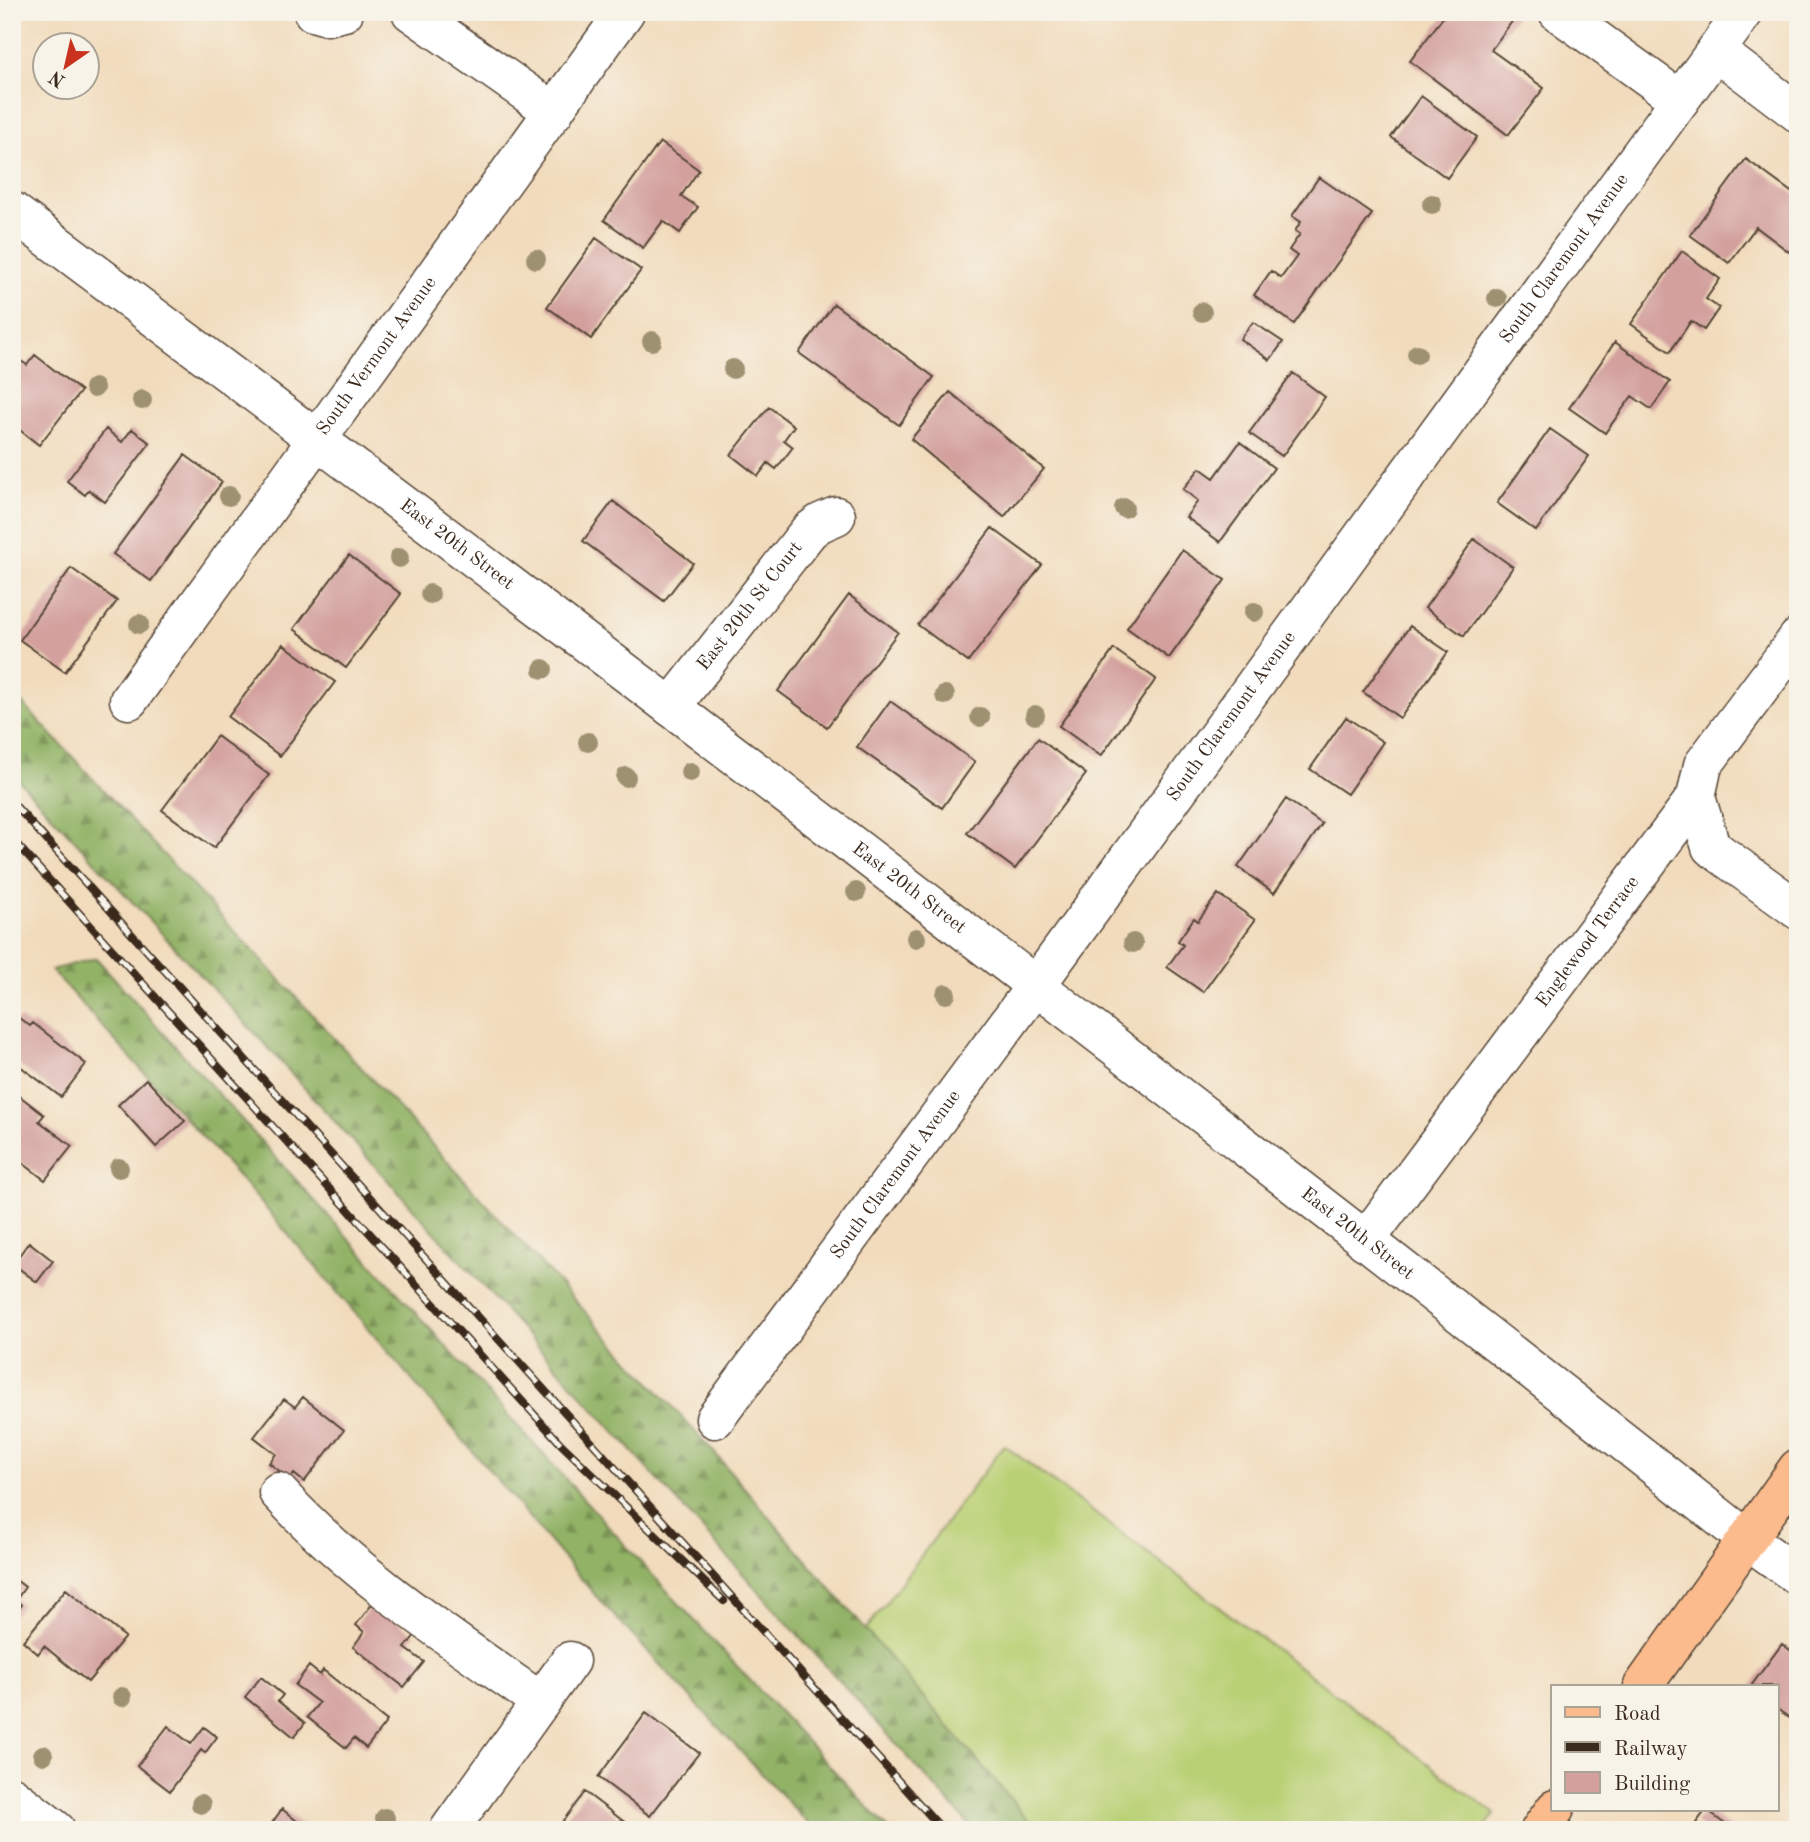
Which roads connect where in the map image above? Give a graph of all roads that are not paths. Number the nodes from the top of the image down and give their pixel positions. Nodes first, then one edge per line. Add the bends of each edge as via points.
1 (313, 12) edge
2 (344, 12) edge
3 (411, 12) edge
4 (625, 12) edge
5 (1558, 12) edge
6 (1744, 12) edge
7 (1716, 51) junction
8 (1680, 100) junction
9 (554, 112) junction
10 (1798, 113) edge
11 (12, 211) edge
12 (319, 440) junction
13 (836, 516) dead end
14 (1798, 638) edge
15 (129, 700) dead end
16 (671, 706) junction
17 (1696, 797) junction
18 (1798, 910) edge
19 (1037, 984) junction
20 (1365, 1241) junction
21 (715, 1419) dead end
22 (1798, 1468) edge
23 (278, 1492) dead end
24 (1748, 1540) junction
25 (1798, 1576) edge
26 (570, 1661) dead end
27 (1644, 1685) edge
28 (541, 1702) junction
29 (12, 1797) edge
30 (1554, 1811) edge
31 (56, 1830) edge
32 (449, 1830) edge
33 (1540, 1830) edge

1 - 2 street via 327,16
3 - 9 street
4 - 9 street, South Vermont Avenue
5 - 8 street
6 - 7 street, South Claremont Avenue
7 - 8 street, South Claremont Avenue
7 - 10 street
8 - 19 street, South Claremont Avenue
9 - 12 street, South Vermont Avenue
11 - 12 street, East 20th Street
12 - 15 street, South Vermont Avenue
12 - 16 street, East 20th Street
13 - 16 street, East 20th St Court via 809,531
14 - 17 street, Englewood Terrace via 1703,765
16 - 19 street, East 20th Street
17 - 18 street via 1711,846
17 - 20 street, Englewood Terrace
19 - 20 street, East 20th Street
19 - 21 street, South Claremont Avenue
20 - 24 street, East 20th Street
22 - 24 main road
23 - 28 street via 312,1529 398,1601
24 - 25 street, East 20th Street
24 - 27 main road
26 - 28 street
28 - 32 street
29 - 31 street
30 - 33 main road

